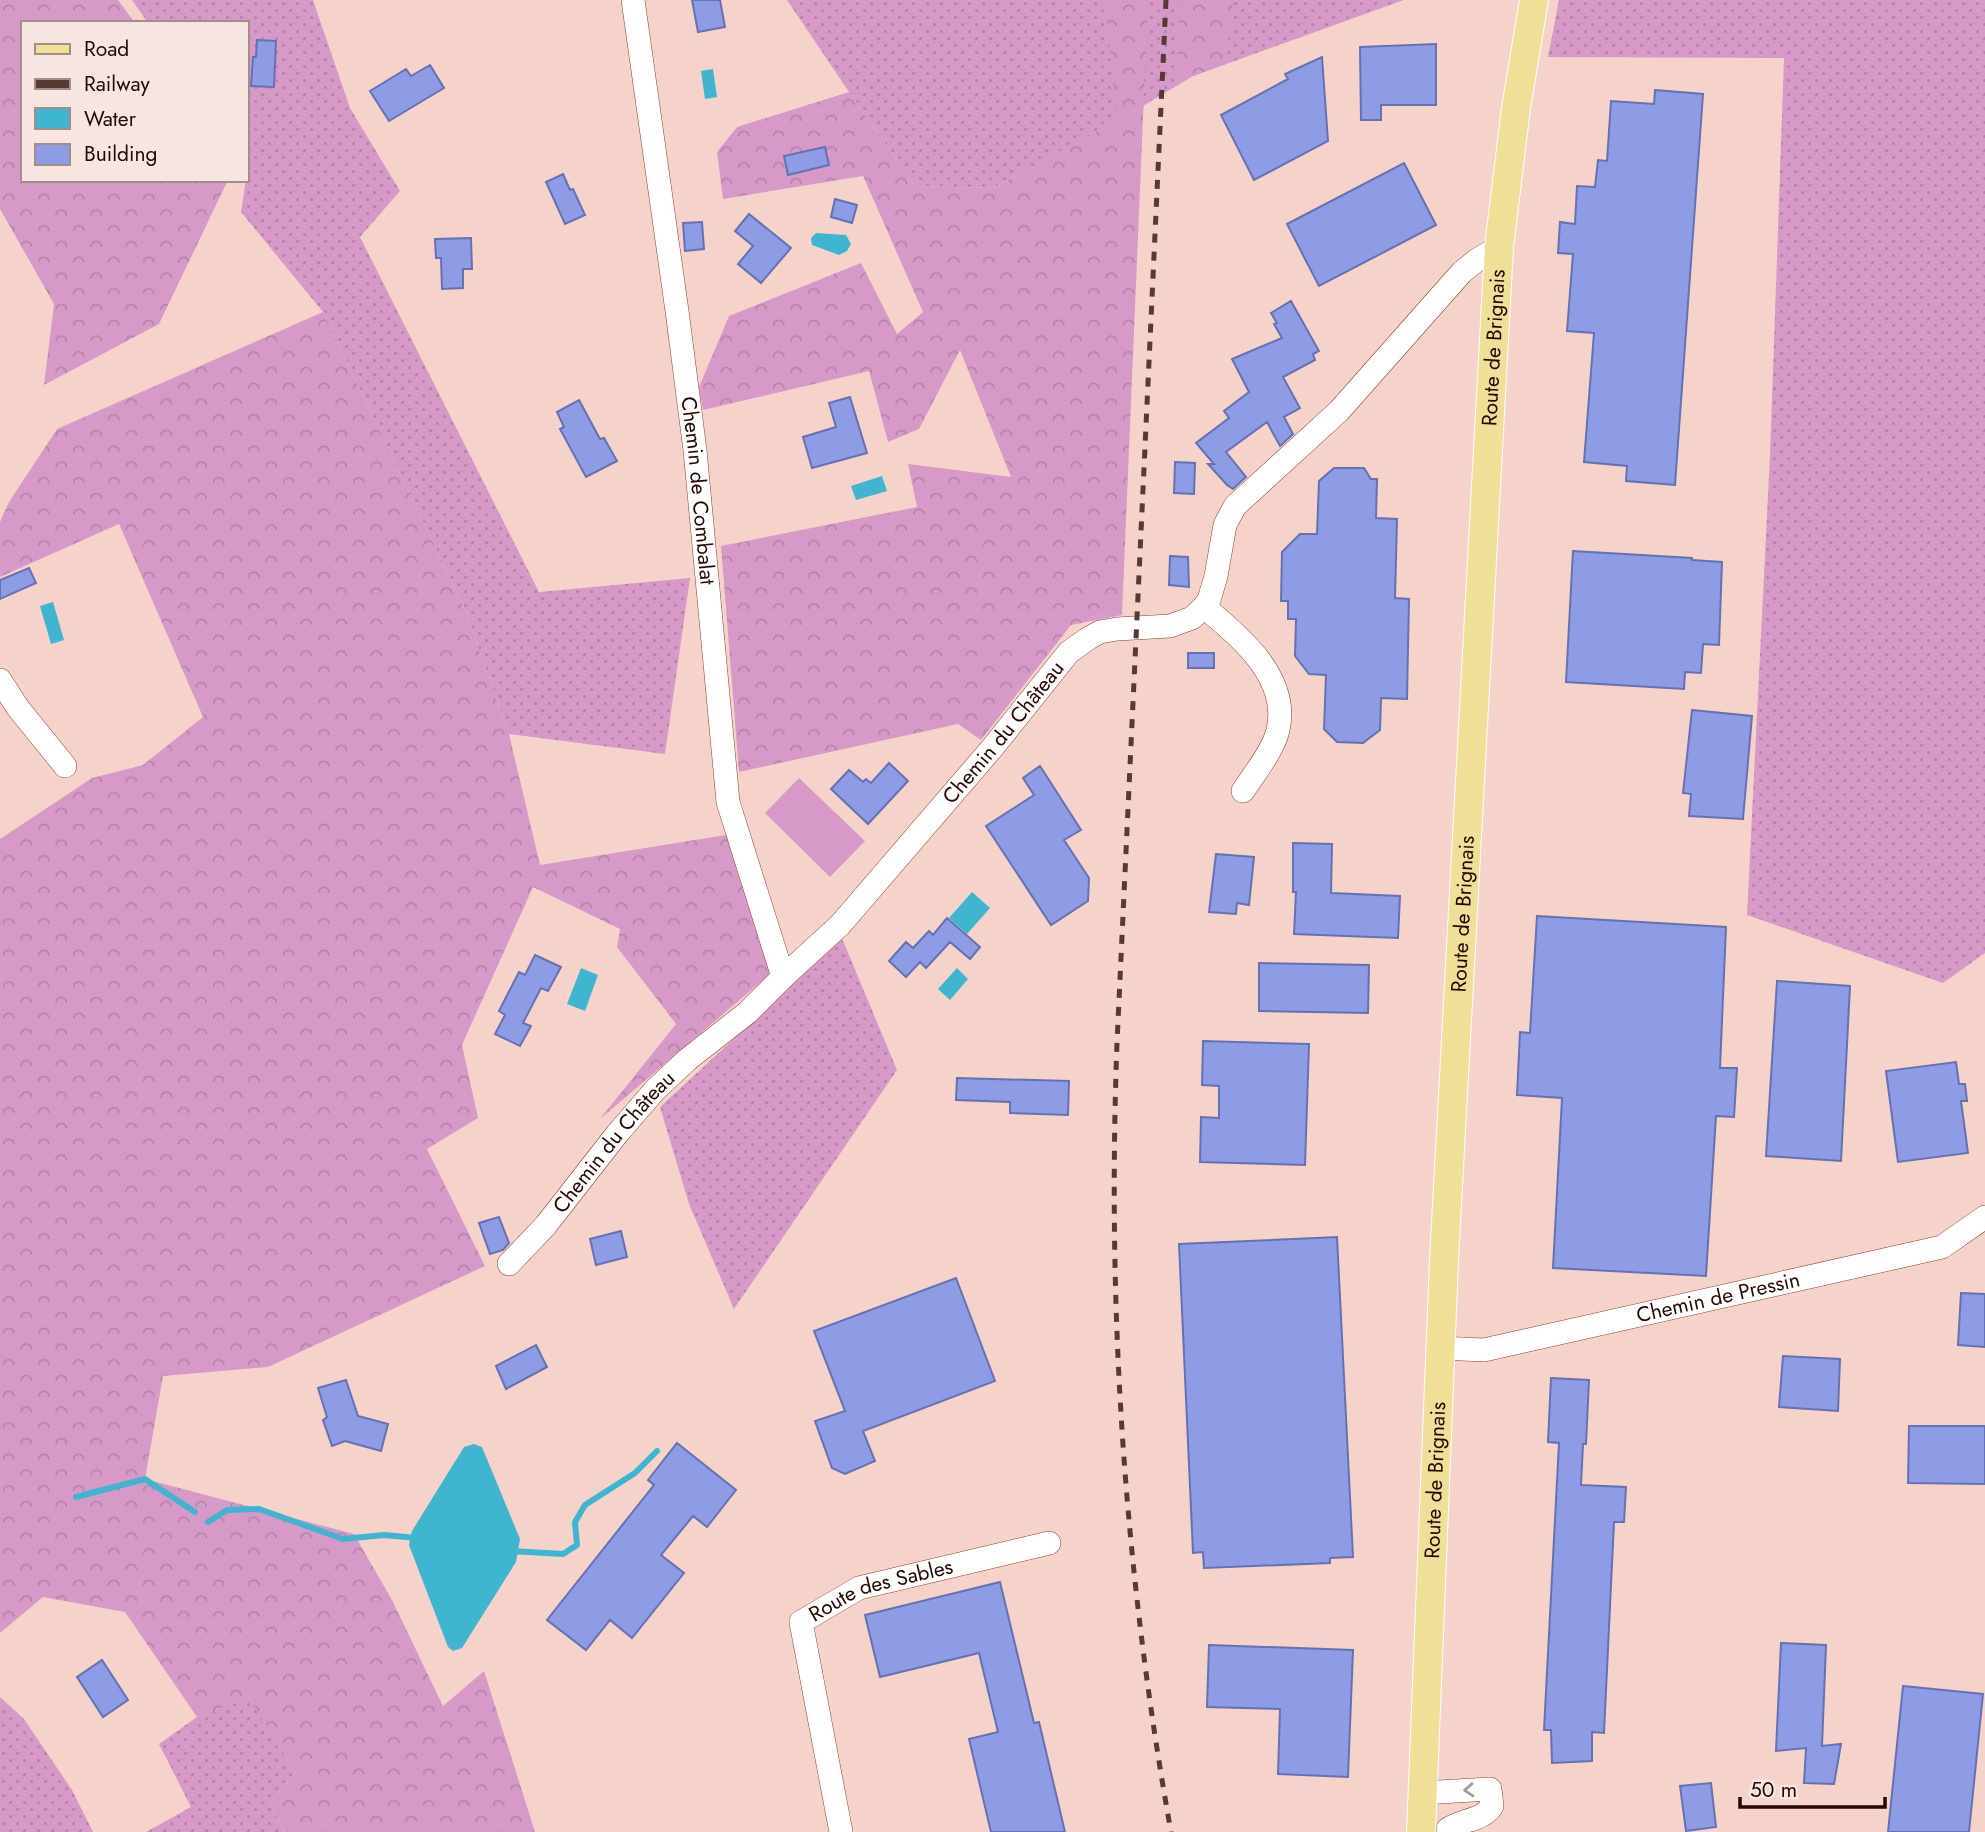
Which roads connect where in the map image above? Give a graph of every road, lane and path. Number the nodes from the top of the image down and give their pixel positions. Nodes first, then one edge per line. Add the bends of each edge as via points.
1 (633, 0) edge
2 (1534, 0) edge
3 (1499, 247) junction
4 (1204, 607) junction
5 (0, 680) edge
6 (65, 766) dead end
7 (1243, 791) dead end
8 (783, 976) junction
9 (1985, 1217) edge
10 (509, 1264) dead end
11 (1440, 1348) junction
12 (1049, 1543) dead end
13 (1422, 1793) junction
14 (1474, 1825) edge
15 (841, 1832) edge
16 (1421, 1832) edge
17 (1448, 1832) edge

1 - 8 street, Chemin de Combalat via 695,450 728,802
2 - 3 main road, Route de Brignais
3 - 4 street via 1462,272 1339,411 1235,506 1225,525 1216,576
3 - 11 main road, Route de Brignais
4 - 7 street via 1256,656 1280,706 1278,732
4 - 8 street, Chemin du Château via 1192,618 1170,626 1100,632 1069,652 840,925
5 - 6 street
8 - 10 street, Chemin du Château via 748,1012 655,1090
9 - 11 street, Chemin de Pressin via 1942,1247 1484,1350
11 - 13 main road, Route de Brignais
12 - 15 street, Route des Sables via 859,1588 802,1622
14 -> 13 street via 1492,1806 1490,1789
13 - 16 main road, Route de Brignais
14 - 17 street via 1458,1822

